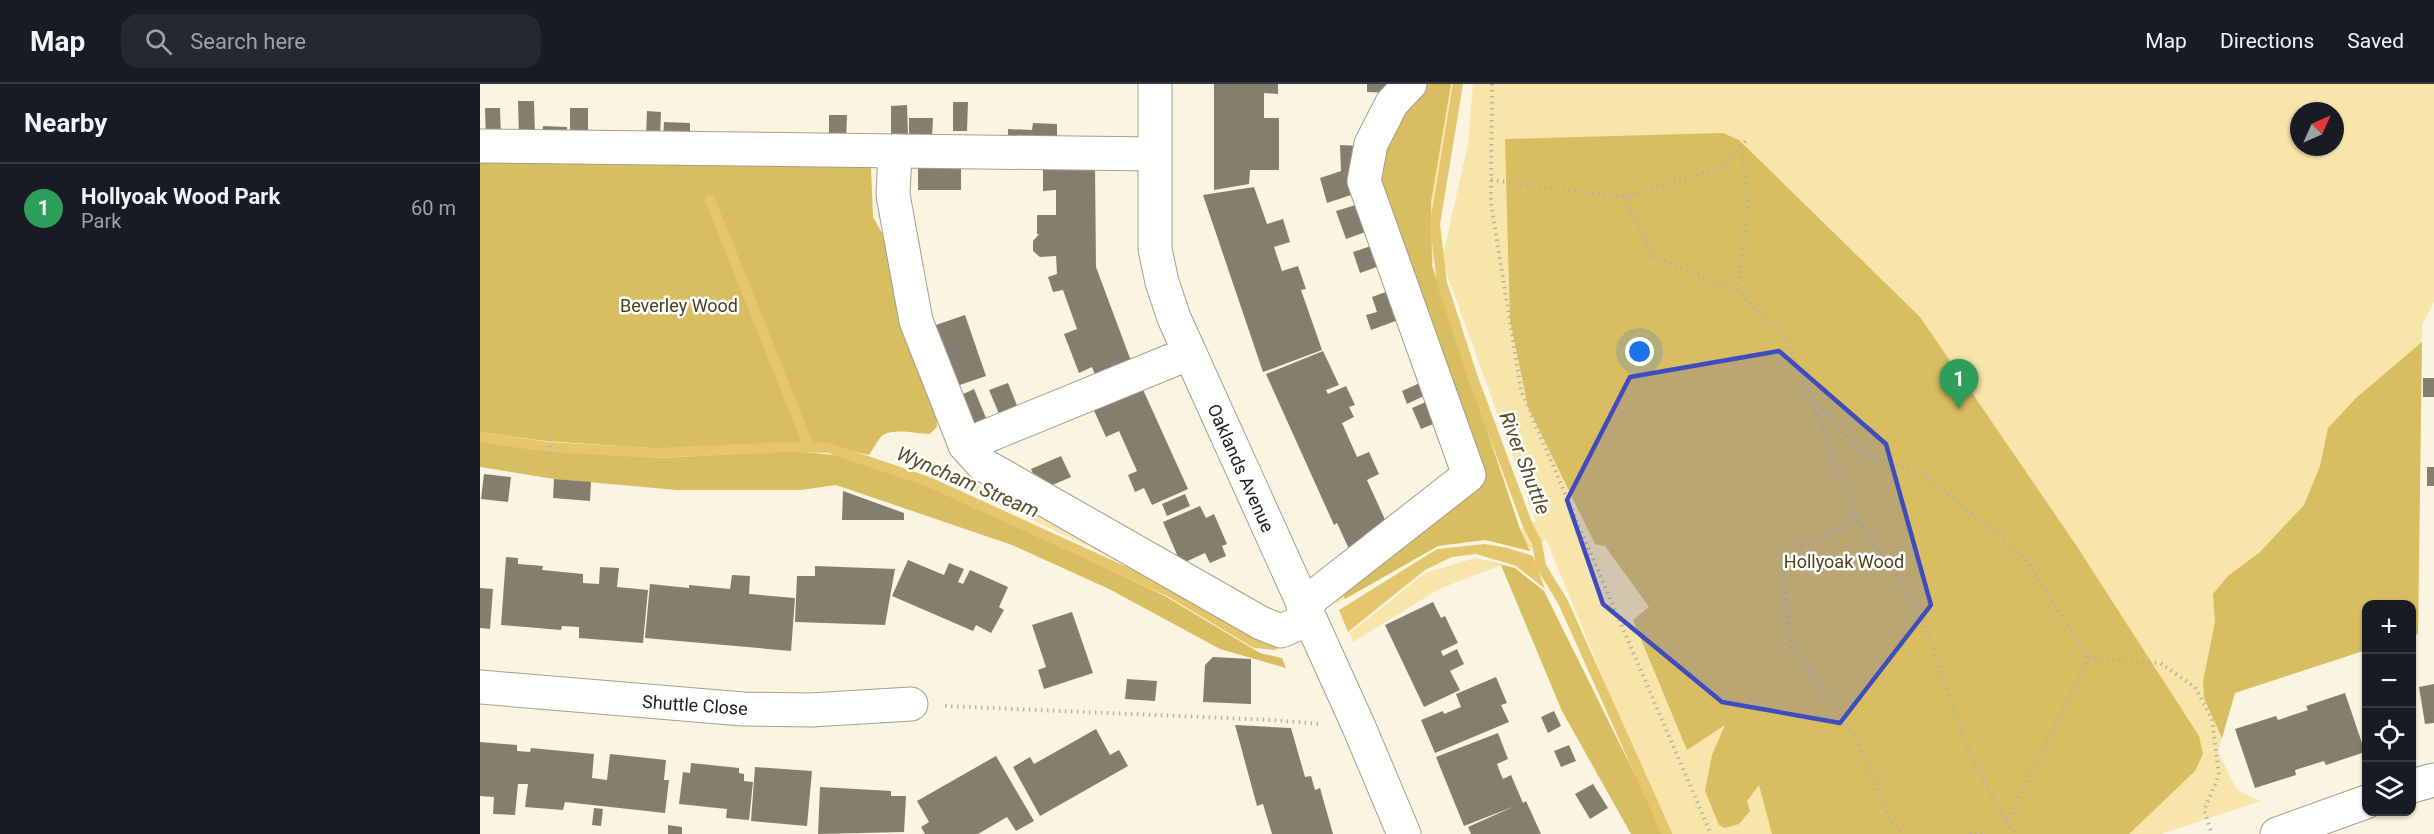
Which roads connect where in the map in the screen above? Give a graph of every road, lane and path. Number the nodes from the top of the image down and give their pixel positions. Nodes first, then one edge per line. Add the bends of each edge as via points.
1 (1155, 84) edge
2 (1410, 84) edge
3 (1492, 84) edge
4 (1748, 138) dead end
5 (480, 146) edge
6 (1740, 147) junction
7 (895, 151) junction
8 (1154, 154) junction
9 (1491, 180) junction
10 (1624, 197) junction
11 (1737, 291) junction
12 (1190, 353) junction
13 (1811, 399) junction
14 (550, 439) dead end
15 (965, 445) junction
16 (549, 453) dead end
17 (1857, 520) junction
18 (1306, 612) junction
19 (2089, 658) junction
20 (480, 687) edge
21 (911, 704) joint
22 (1359, 727) junction
23 (2434, 780) edge
24 (2416, 785) edge
25 (2362, 804) edge
26 (2006, 822) junction
27 (1404, 834) edge
28 (1711, 834) edge
29 (1902, 834) edge
30 (1970, 834) edge
31 (1986, 834) edge
32 (2017, 834) edge
33 (2212, 834) edge
34 (2279, 834) edge

1 - 8 street, Oaklands Avenue
2 - 18 street via 1392,103 1371,144 1364,181 1469,474
3 - 9 path
4 - 6 path
5 - 7 street
6 - 10 path via 1722,167
6 - 11 path via 1749,198
7 - 8 street
7 - 15 street via 893,195 916,321
8 - 12 street, Oaklands Avenue via 1155,249 1162,282
9 - 10 path
9 - 28 path via 1491,203 1521,391
10 - 11 path via 1654,257
11 - 13 path via 1786,340
12 - 15 street
12 - 18 street, Oaklands Avenue
13 - 17 path
13 - 19 path via 1865,455 1924,474 2023,556
14 - 16 path
15 - 18 street via 982,464 1261,623 1281,631
17 - 26 path via 1917,604 1970,755
17 - 29 path via 1781,557 1791,647 1854,734 1890,820
18 - 22 street, Oaklands Avenue
19 - 26 path
19 - 33 path via 2160,663 2195,687 2212,719 2219,775 2204,810 2203,820
20 - 21 street, Shuttle Close via 743,709 811,710
21 - 22 path
22 - 27 street, Oaklands Avenue
23 - 24 street
25 - 34 street
26 - 32 path
30 - 31 path

